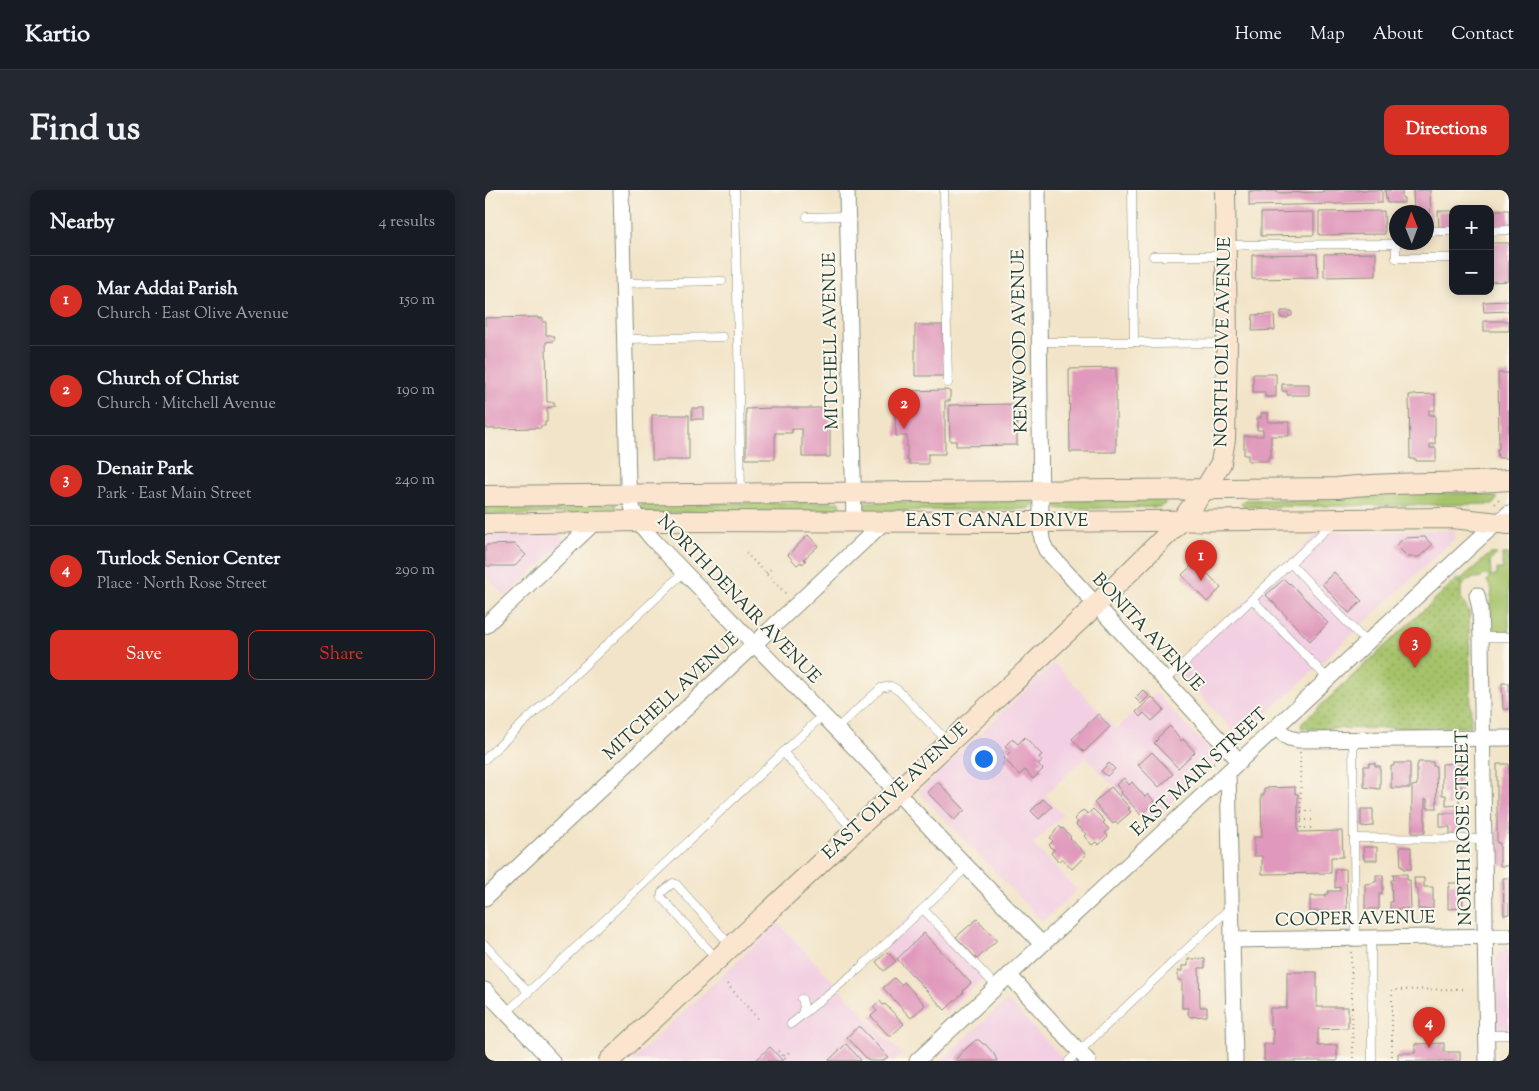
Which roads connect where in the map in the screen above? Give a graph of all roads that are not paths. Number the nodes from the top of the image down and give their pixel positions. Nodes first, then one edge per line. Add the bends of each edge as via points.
1 (621, 190) edge
2 (735, 190) edge
3 (847, 190) edge
4 (944, 190) edge
5 (1038, 190) edge
6 (1132, 190) edge
7 (1225, 190) edge
8 (807, 216) dead end
9 (848, 216) junction
10 (1494, 230) edge
11 (1509, 230) edge
12 (1434, 231) edge
13 (1449, 231) edge
14 (1226, 251) junction
15 (1153, 256) dead end
16 (1449, 258) edge
17 (722, 281) dead end
18 (624, 283) junction
19 (723, 337) dead end
20 (625, 338) junction
21 (1040, 342) junction
22 (1134, 342) junction
23 (1227, 343) junction
24 (948, 383) dead end
25 (1509, 480) edge
26 (1205, 489) junction
27 (1042, 491) junction
28 (853, 493) junction
29 (741, 494) junction
30 (629, 495) junction
31 (485, 496) edge
32 (1503, 516) edge
33 (1337, 519) junction
34 (638, 521) junction
35 (1181, 521) junction
36 (595, 522) junction
37 (854, 522) junction
38 (1041, 522) junction
39 (883, 523) junction
40 (485, 524) edge
41 (1290, 563) junction
42 (684, 572) junction
43 (1477, 595) dead end
44 (1252, 599) junction
45 (1095, 606) junction
46 (485, 626) edge
47 (1481, 637) junction
48 (1509, 637) edge
49 (1367, 643) junction
50 (754, 645) junction
51 (1328, 679) junction
52 (1165, 681) junction
53 (823, 715) junction
54 (1276, 728) junction
55 (836, 729) junction
56 (1482, 738) junction
57 (1509, 738) edge
58 (1353, 740) junction
59 (949, 743) junction
60 (783, 752) junction
61 (485, 759) edge
62 (1240, 762) junction
63 (1228, 773) junction
64 (896, 792) junction
65 (855, 831) junction
66 (1354, 838) junction
67 (1484, 839) junction
68 (967, 867) junction
69 (485, 898) edge
70 (1231, 907) junction
71 (923, 909) junction
72 (1509, 936) edge
73 (1485, 937) junction
74 (1371, 938) junction
75 (1232, 940) junction
76 (1042, 944) junction
77 (485, 945) edge
78 (1353, 945) junction
79 (725, 953) junction
80 (1009, 975) junction
81 (997, 987) junction
82 (485, 990) edge
83 (528, 992) junction
84 (802, 999) dead end
85 (506, 1012) junction
86 (801, 1016) junction
87 (791, 1024) dead end
88 (1486, 1035) junction
89 (1509, 1035) edge
90 (1235, 1056) edge
91 (1079, 1058) edge
92 (552, 1061) edge
93 (609, 1061) edge
94 (917, 1061) edge
95 (1223, 1061) edge
96 (1373, 1061) edge
97 (1487, 1061) edge

1 - 18 street, NORTH DENAIR AVENUE
2 - 29 lane
3 - 9 street, MITCHELL AVENUE
4 - 24 lane
5 - 21 street, KENWOOD AVENUE
6 - 22 lane
7 - 14 main road, NORTH OLIVE AVENUE
8 - 9 lane
9 - 28 street, MITCHELL AVENUE
10 - 11 lane
12 - 13 lane
14 - 15 lane
14 - 16 lane via 1396,244 1397,258
14 - 23 main road, NORTH OLIVE AVENUE
17 - 18 lane
18 - 20 street, NORTH DENAIR AVENUE
19 - 20 lane
20 - 30 street, NORTH DENAIR AVENUE
21 - 22 lane
21 - 27 street, KENWOOD AVENUE
22 - 23 lane
23 - 26 main road, NORTH OLIVE AVENUE via 1224,452 1218,471
25 - 26 main road, EAST CANAL DRIVE via 1337,488
26 - 27 main road, EAST CANAL DRIVE
26 - 35 main road, NORTH OLIVE AVENUE
27 - 28 main road, EAST CANAL DRIVE
27 - 38 street, KENWOOD AVENUE
28 - 29 main road, EAST CANAL DRIVE
28 - 37 street, MITCHELL AVENUE
29 - 30 main road, EAST CANAL DRIVE
30 - 31 main road, EAST CANAL DRIVE
30 - 34 street, NORTH DENAIR AVENUE
32 - 33 main road, EAST CANAL DRIVE
32 - 49 street, EAST MAIN STREET
33 - 35 main road, EAST CANAL DRIVE
33 - 41 lane
34 - 36 main road, EAST CANAL DRIVE
34 - 37 main road, EAST CANAL DRIVE
34 - 42 street, NORTH DENAIR AVENUE
35 - 38 main road, EAST CANAL DRIVE
35 - 45 main road, EAST OLIVE AVENUE
36 - 40 main road, EAST CANAL DRIVE
36 - 46 street
37 - 39 main road, EAST CANAL DRIVE
38 - 39 main road, EAST CANAL DRIVE
38 - 45 street, BONITA AVENUE via 1045,550
39 - 50 street, MITCHELL AVENUE
41 - 44 lane
41 - 49 lane
42 - 50 street, NORTH DENAIR AVENUE
42 - 61 lane
43 - 47 street, NORTH ROSE STREET
44 - 51 lane
44 - 52 lane
45 - 52 street, BONITA AVENUE
45 - 59 main road, EAST OLIVE AVENUE
47 - 48 lane
47 - 56 street, NORTH ROSE STREET
49 - 51 street, EAST MAIN STREET
50 - 53 street, NORTH DENAIR AVENUE
50 - 69 street, MITCHELL AVENUE
51 - 54 street, EAST MAIN STREET
52 - 62 street, BONITA AVENUE
53 - 55 street, NORTH DENAIR AVENUE
53 - 60 lane
54 - 58 street via 1294,740
54 - 62 street, EAST MAIN STREET
55 - 59 lane via 881,688 891,686
55 - 64 street, NORTH DENAIR AVENUE
56 - 57 street
56 - 58 street
56 - 67 street, NORTH ROSE STREET
58 - 66 lane
59 - 64 main road, EAST OLIVE AVENUE
60 - 65 lane
60 - 83 lane
62 - 63 street, EAST MAIN STREET
63 - 70 street
63 - 76 street, EAST MAIN STREET
64 - 65 main road, EAST OLIVE AVENUE
64 - 68 street, NORTH DENAIR AVENUE
65 - 79 main road, EAST OLIVE AVENUE
66 - 67 lane
66 - 78 lane
67 - 73 street, NORTH ROSE STREET
68 - 71 lane
68 - 76 street, NORTH DENAIR AVENUE
70 - 75 street
70 - 91 lane
71 - 81 lane
71 - 86 lane via 859,969
72 - 73 street, COOPER AVENUE
73 - 74 street, COOPER AVENUE
73 - 88 street, NORTH ROSE STREET
74 - 78 street, COOPER AVENUE
74 - 96 lane
75 - 78 street, COOPER AVENUE
75 - 90 street
76 - 80 street, EAST MAIN STREET
77 - 83 lane
79 - 79 lane via 677,884 673,883 662,892 661,897
79 - 93 main road, EAST OLIVE AVENUE
80 - 81 street, EAST MAIN STREET
80 - 91 street
81 - 94 street, EAST MAIN STREET
82 - 85 street
83 - 85 lane
84 - 86 lane
85 - 92 street
86 - 87 lane
88 - 89 lane
88 - 97 street, NORTH ROSE STREET
90 - 95 street

